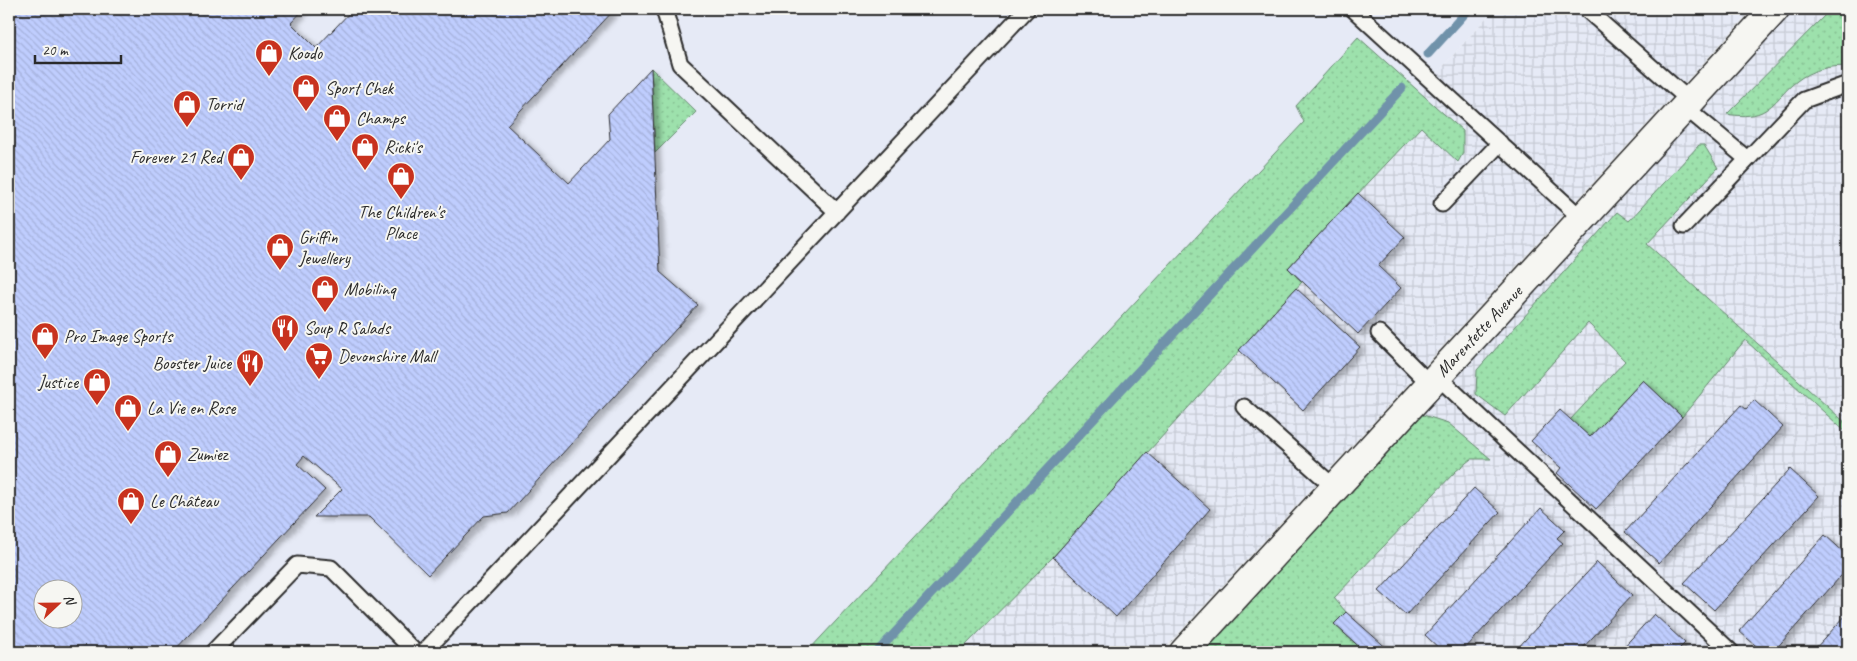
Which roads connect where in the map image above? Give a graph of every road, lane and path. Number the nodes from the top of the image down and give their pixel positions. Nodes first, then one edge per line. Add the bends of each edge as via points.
1 (664, 9) edge
2 (1027, 9) edge
3 (1353, 9) edge
4 (1586, 9) edge
5 (1775, 9) edge
6 (1848, 84) edge
7 (1687, 104) junction
8 (1500, 143) junction
9 (1747, 159) junction
10 (1442, 204) dead end
11 (837, 212) junction
12 (1582, 219) junction
13 (1684, 226) dead end
14 (1379, 333) dead end
15 (1434, 380) junction
16 (1244, 407) dead end
17 (1335, 488) junction
18 (213, 652) edge
19 (414, 652) edge
20 (424, 652) edge
21 (1184, 652) edge
22 (1731, 652) edge

1 - 11 lane via 680,64
2 - 11 lane
3 - 8 lane
4 - 7 lane
5 - 7 street, Marentette Avenue
6 - 9 lane via 1804,100
7 - 9 lane
7 - 12 street, Marentette Avenue
8 - 10 lane
8 - 12 lane
9 - 13 lane
11 - 20 lane
12 - 15 street, Marentette Avenue
14 - 15 lane
15 - 17 street, Marentette Avenue
15 - 22 lane
16 - 17 lane
17 - 21 street, Marentette Avenue
18 - 19 lane via 297,564 331,568

